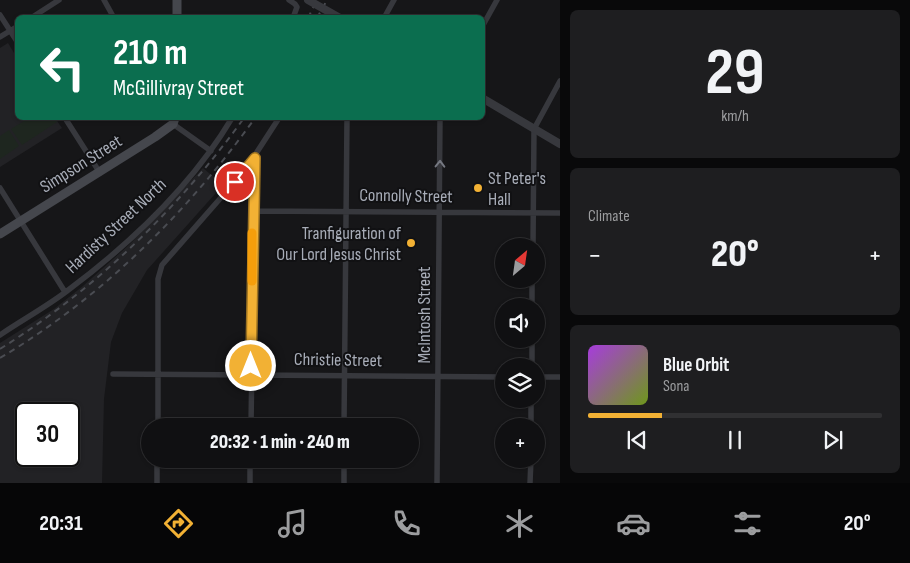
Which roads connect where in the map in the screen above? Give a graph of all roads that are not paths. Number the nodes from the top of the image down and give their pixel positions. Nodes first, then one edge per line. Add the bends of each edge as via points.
1 (59, 0) edge
2 (104, 0) edge
3 (177, 0) edge
4 (290, 0) edge
5 (308, 0) edge
6 (394, 0) edge
7 (497, 0) edge
8 (0, 15) edge
9 (36, 15) edge
10 (112, 15) edge
11 (177, 15) edge
12 (294, 15) edge
13 (335, 15) edge
14 (386, 15) edge
15 (485, 22) edge
16 (15, 28) edge
17 (10, 31) junction
18 (0, 37) edge
19 (15, 38) edge
20 (560, 81) edge
21 (485, 100) edge
22 (66, 120) edge
23 (231, 120) edge
24 (278, 120) edge
25 (347, 120) edge
26 (440, 120) edge
27 (174, 121) edge
28 (534, 129) junction
29 (560, 144) edge
30 (211, 151) junction
31 (255, 158) junction
32 (100, 172) junction
33 (0, 188) edge
34 (346, 210) junction
35 (253, 211) junction
36 (439, 211) junction
37 (533, 212) junction
38 (560, 212) edge
39 (20, 220) junction
40 (0, 234) edge
41 (533, 238) edge
42 (65, 292) junction
43 (0, 335) edge
44 (113, 374) dead end
45 (158, 374) junction
46 (251, 374) junction
47 (345, 375) junction
48 (438, 376) junction
49 (495, 377) edge
50 (545, 377) edge
51 (560, 377) edge
52 (158, 418) edge
53 (250, 418) edge
54 (344, 418) edge
55 (158, 468) edge
56 (250, 468) edge
57 (344, 468) edge
58 (531, 468) edge
59 (157, 483) edge
60 (250, 483) edge
61 (344, 483) edge
62 (437, 483) edge
63 (530, 483) edge

1 - 9 street
2 - 10 street
3 - 11 main road
4 - 12 street via 296,4
5 - 13 street, bridge
6 - 14 street
7 - 15 street
8 - 17 street
16 - 17 street
17 - 18 street
17 - 19 street
20 - 28 street
21 - 28 street
22 - 32 street
23 - 30 street, Hardisty Street North
24 - 31 street
25 - 34 street
36 -> 26 street, McIntosh Street
27 - 30 street
27 - 32 main road, Simpson Street
28 - 29 street
28 - 37 street
30 - 42 street, Hardisty Street North via 132,237
31 - 35 street
31 - 45 street via 162,265 158,280
32 - 39 main road, Simpson Street
33 - 39 street
34 - 35 street, Connolly Street
34 - 36 street, Connolly Street
34 - 47 street
35 - 46 street
36 - 37 street, Connolly Street
36 - 48 street, McIntosh Street
37 - 38 street, Connolly Street
37 - 41 street
39 - 40 main road, Simpson Street
39 - 42 street
42 - 43 street, Hardisty Street North
44 - 45 street, Christie Street
45 - 46 street, Christie Street
45 - 52 street
46 - 47 street, Christie Street
46 - 53 street
47 - 48 street, Christie Street
47 - 54 street
48 - 49 street, Christie Street
48 - 62 street, McIntosh Street
50 - 51 street
55 - 59 street
56 - 60 street
57 - 61 street
58 - 63 street

